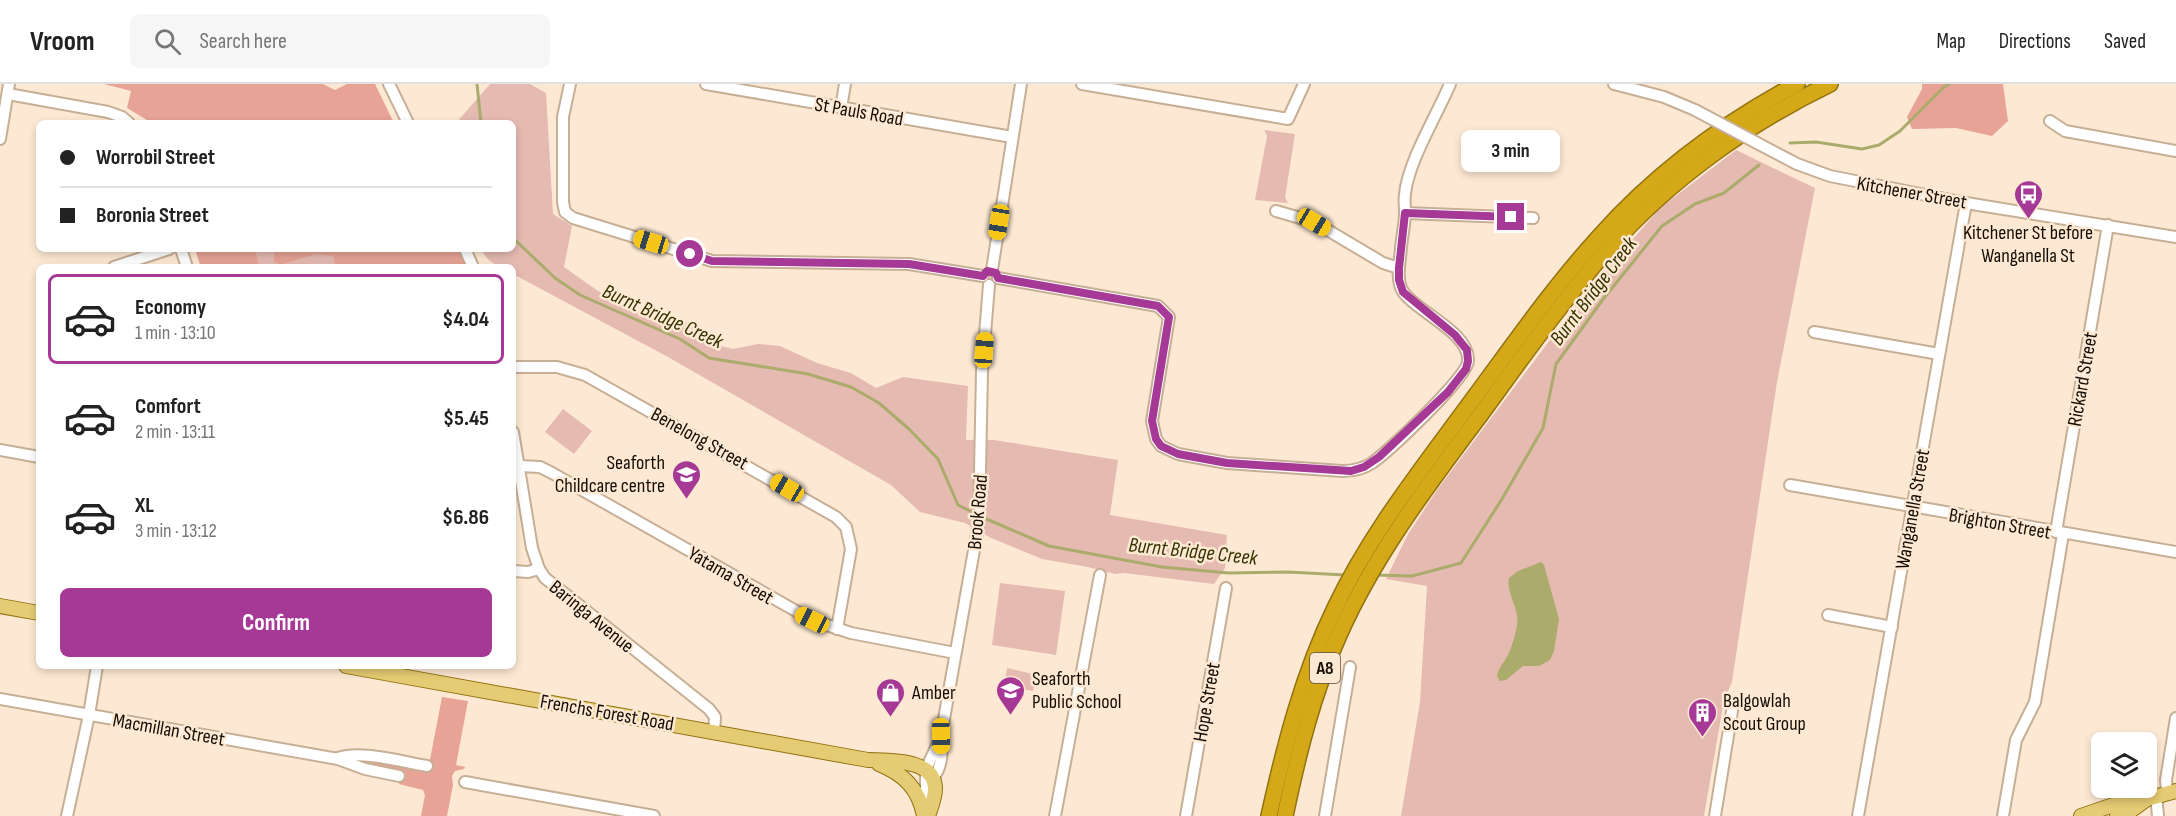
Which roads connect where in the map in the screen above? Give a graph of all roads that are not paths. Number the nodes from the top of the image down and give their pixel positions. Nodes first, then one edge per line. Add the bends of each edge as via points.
1 (389, 84) edge
2 (570, 84) edge
3 (706, 84) edge
4 (845, 84) edge
5 (1021, 84) edge
6 (1082, 84) edge
7 (1304, 84) edge
8 (1450, 84) edge
9 (1614, 84) edge
10 (1797, 84) edge
11 (1830, 84) edge
12 (9, 89) edge
13 (842, 108) junction
14 (126, 120) edge
15 (407, 120) edge
16 (2050, 122) dead end
17 (1012, 137) junction
18 (0, 139) edge
19 (2176, 151) edge
20 (1966, 203) junction
21 (1276, 212) dead end
22 (1405, 213) junction
23 (1533, 218) dead end
24 (2108, 225) junction
25 (2176, 237) edge
26 (160, 252) edge
27 (123, 264) edge
28 (1399, 268) junction
29 (990, 277) junction
30 (1814, 332) dead end
31 (1939, 354) junction
32 (516, 367) edge
33 (516, 449) edge
34 (0, 450) edge
35 (36, 456) edge
36 (519, 466) junction
37 (1790, 485) dead end
38 (1912, 507) junction
39 (2060, 533) junction
40 (2176, 552) edge
41 (539, 569) junction
42 (516, 571) edge
43 (1100, 575) dead end
44 (1226, 588) dead end
45 (0, 606) edge
46 (36, 612) edge
47 (1828, 615) dead end
48 (1892, 627) junction
49 (837, 630) junction
50 (955, 653) junction
51 (1350, 667) dead end
52 (97, 669) edge
53 (363, 669) edge
54 (0, 699) edge
55 (1732, 711) dead end
56 (89, 715) junction
57 (2176, 718) edge
58 (714, 732) junction
59 (338, 759) junction
60 (868, 760) junction
61 (427, 766) dead end
62 (399, 776) dead end
63 (928, 776) junction
64 (906, 779) junction
65 (465, 782) dead end
66 (2162, 794) edge
67 (925, 813) edge
68 (67, 816) edge
69 (654, 816) edge
70 (1055, 816) edge
71 (1186, 816) edge
72 (1269, 816) edge
73 (1285, 816) edge
74 (1325, 816) edge
75 (1715, 816) edge
76 (1858, 816) edge
77 (2003, 816) edge
78 (2081, 816) edge
79 (2117, 816) edge
80 (2158, 816) edge

1 - 15 street
2 - 29 street via 563,117 563,202 565,212 573,218 712,261 909,264
3 - 13 street, St Pauls Road
4 - 13 street
5 - 17 street, Brook Road
6 - 7 street via 1288,119
8 - 22 street via 1416,158 1405,193
9 - 20 street, Kitchener Street, bridge via 1695,110 1797,164 1830,176
10 - 72 highway, A8 via 1681,160 1600,236 1560,283 1398,500 1351,576 1321,638 1282,755
11 - 73 highway, A8 via 1772,115 1712,155 1657,200 1567,298 1450,455 1398,527 1339,635 1300,748
12 - 14 street via 108,112
12 - 18 street
13 - 17 street, St Pauls Road
16 - 19 street via 2065,131
17 - 29 street, Brook Road
20 - 24 street, Kitchener Street
20 - 31 street, Wanganella Street
21 - 28 street via 1314,222 1383,263
22 - 23 street
22 - 28 street
24 - 25 street, Kitchener Street
24 - 39 street, Rickard Street
26 - 27 street
28 - 29 street via 1403,292 1455,335 1467,350 1468,361 1448,392 1379,457 1351,471 1227,463 1166,450 1156,439 1152,421 1169,317 1158,306
29 - 50 street, Brook Road via 982,371 981,507
30 - 31 street
31 - 38 street, Wanganella Street
32 - 49 street, Benelong Street via 557,367 585,375 836,516 846,527 850,549
33 - 36 street, Baringa Avenue
34 - 35 street
36 - 41 street, Baringa Avenue
36 - 49 street, Yatama Street via 540,467 552,473 801,615
37 - 38 street, Brighton Street
38 - 39 street, Brighton Street
38 - 48 street, Wanganella Street
39 - 40 street, Brighton Street
39 - 77 street, Rickard Street via 2035,702 2016,740
41 - 42 street
41 - 58 street, Baringa Avenue via 552,586 709,709 715,717
43 - 70 street
44 - 71 street, Hope Street
45 - 46 main road
47 - 48 street
48 - 76 street, Wanganella Street
49 - 50 street, Yatama Street
50 - 63 street, Brook Road via 941,736
51 - 74 street
52 - 56 street
53 - 58 main road, Frenchs Forest Road
54 - 56 street, Macmillan Street
55 - 75 street
56 - 59 street, Macmillan Street
56 - 68 street
57 - 66 street
58 - 60 main road, Frenchs Forest Road
59 - 61 street, Macmillan Street via 363,756
59 - 62 street, Macmillan Street
60 - 63 main road, Frenchs Forest Road via 903,762
60 - 64 main road, Frenchs Forest Road
63 - 64 main road
63 - 67 main road via 935,792
64 - 67 main road
65 - 69 street
66 - 78 main road
66 - 79 main road
66 - 80 street

